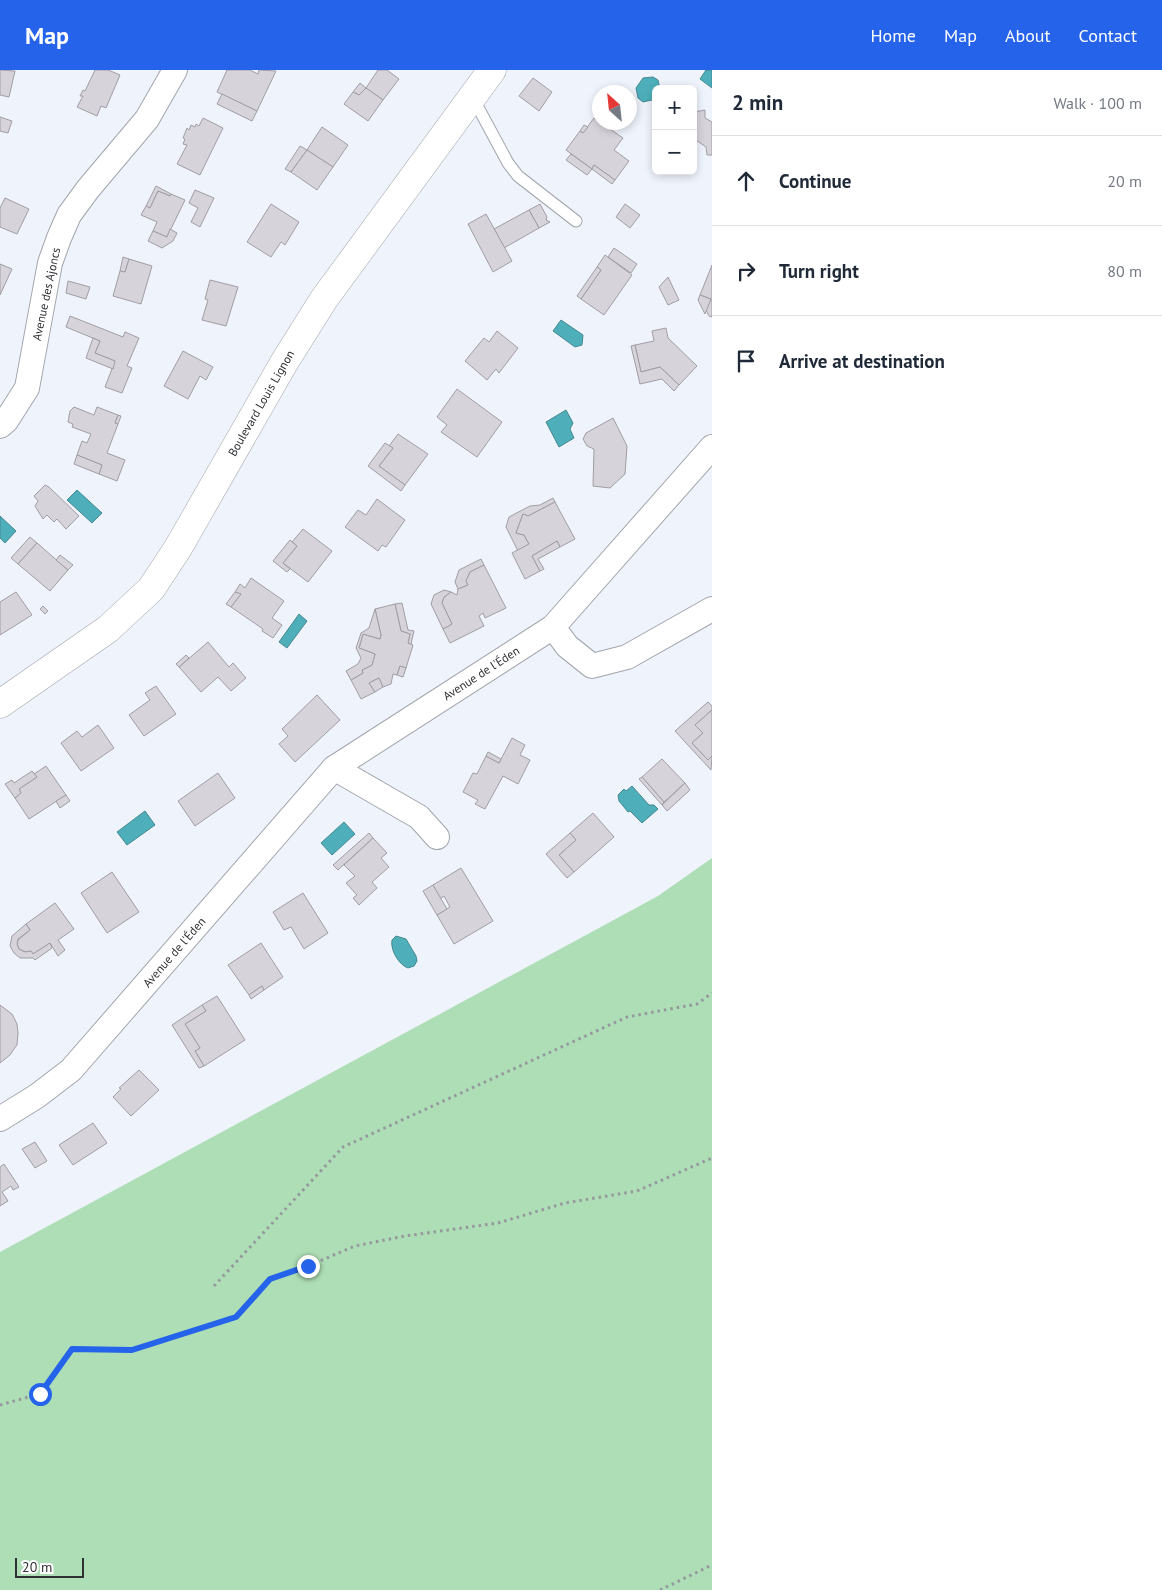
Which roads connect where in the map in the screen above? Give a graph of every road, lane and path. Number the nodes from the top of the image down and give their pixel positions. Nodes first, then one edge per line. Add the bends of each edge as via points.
1 (175, 70) edge
2 (492, 70) edge
3 (472, 97) junction
4 (576, 221) dead end
5 (0, 426) edge
6 (712, 447) edge
7 (712, 609) edge
8 (553, 627) junction
9 (0, 704) edge
10 (334, 768) junction
11 (437, 837) dead end
12 (712, 993) edge
13 (0, 1119) edge
14 (712, 1158) edge
15 (214, 1286) dead end
16 (0, 1405) edge
17 (712, 1565) edge
18 (660, 1590) edge

1 - 5 street, Avenue des Ajoncs via 147,119 69,215 50,263 27,388
2 - 3 main road, Boulevard Louis Lignon
3 - 4 lane via 518,176
3 - 9 main road, Boulevard Louis Lignon via 324,299 151,589 108,629
6 - 8 street, Avenue de l'Éden
7 - 8 street via 628,658 592,666 567,646
8 - 10 street, Avenue de l'Éden
10 - 11 street via 419,817
10 - 13 street, Avenue de l'Éden via 71,1070
12 - 15 path via 697,1004 627,1017 343,1147
14 - 16 path via 637,1191 565,1203 498,1223 355,1246 270,1279 236,1317 132,1350 72,1349 40,1394
17 - 18 path

